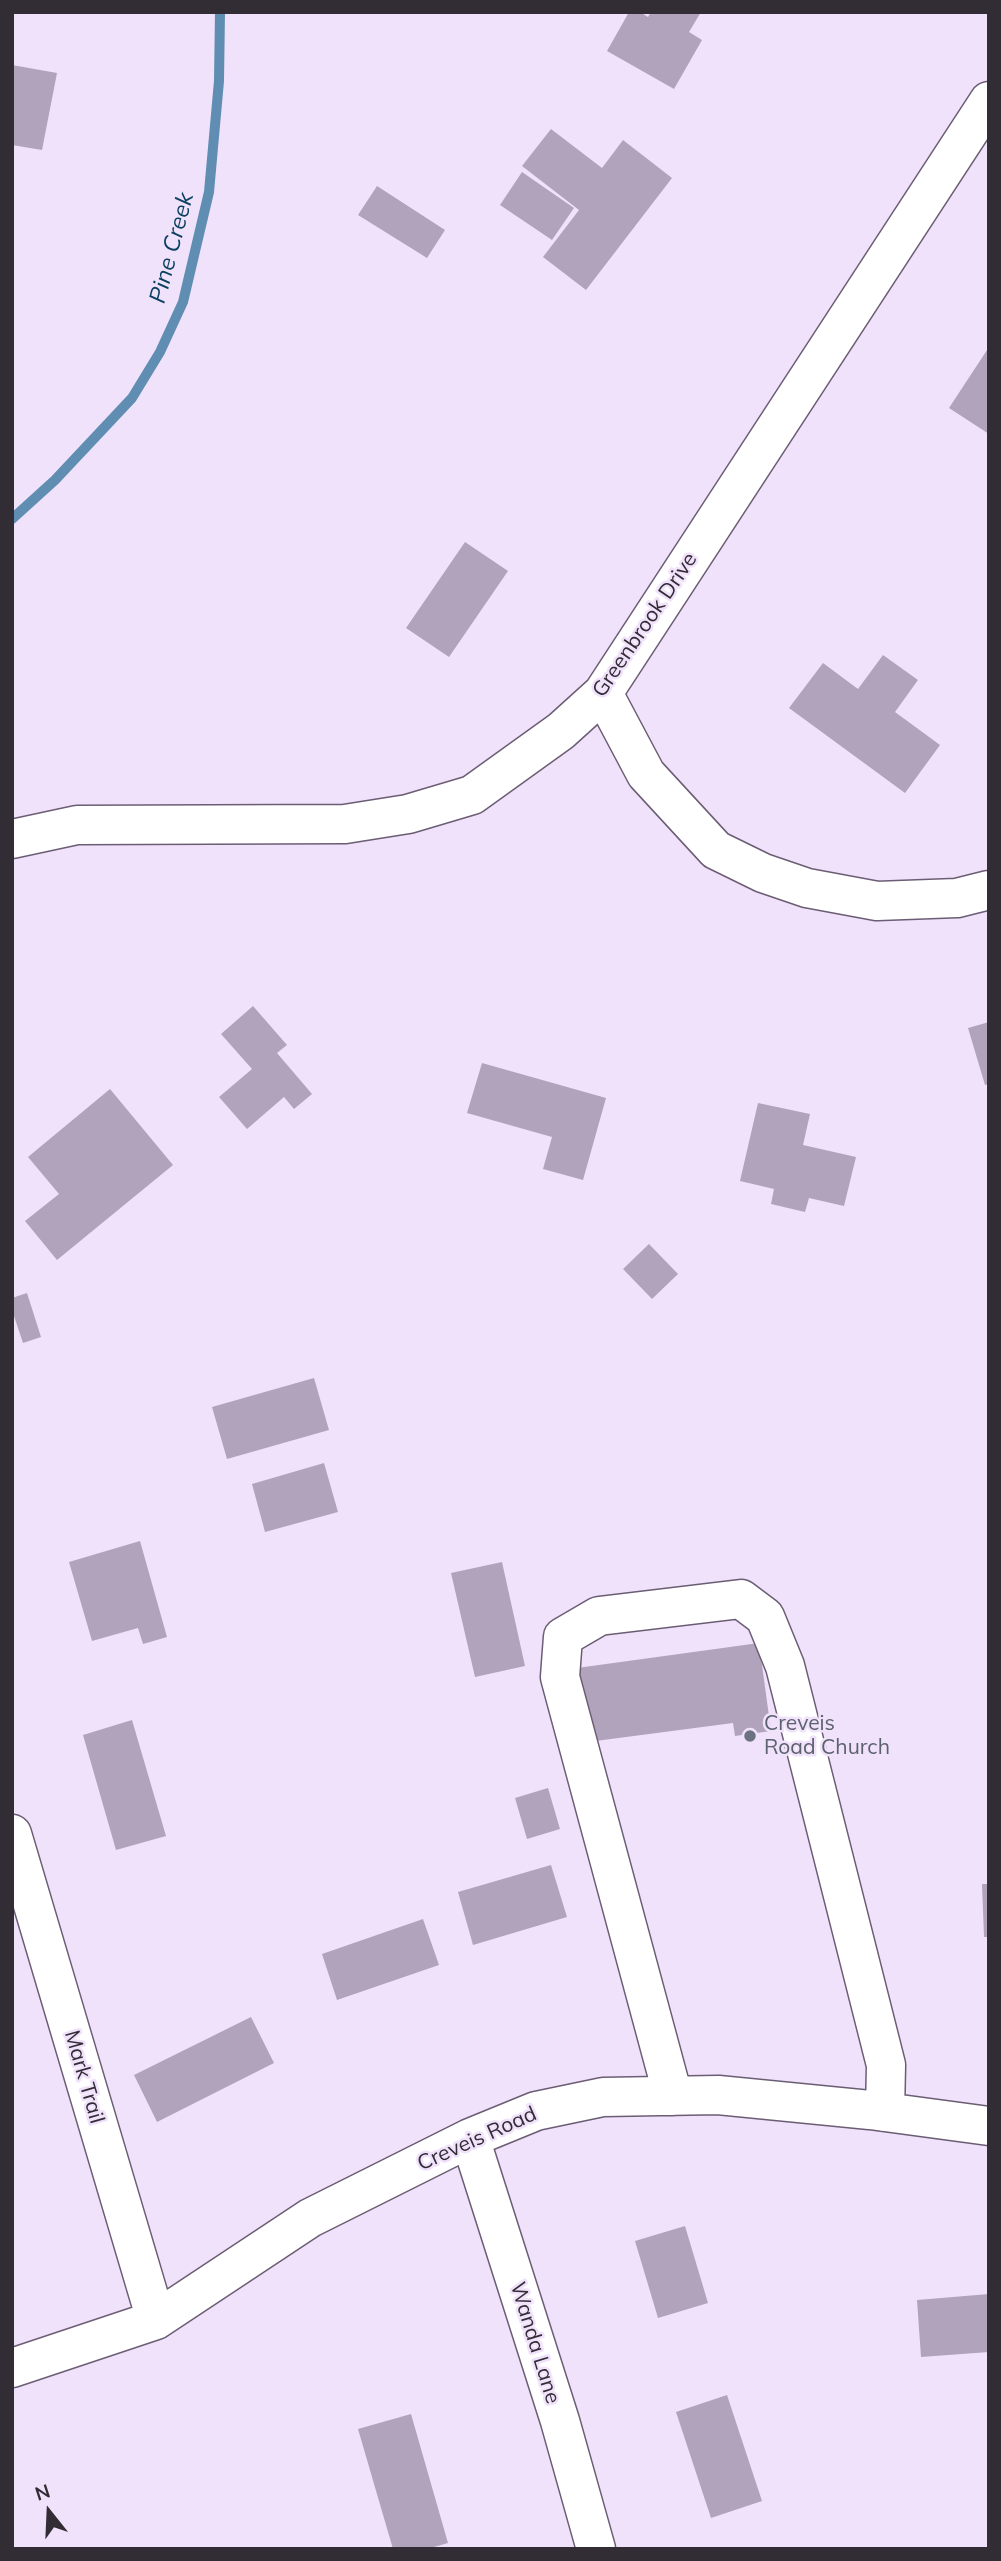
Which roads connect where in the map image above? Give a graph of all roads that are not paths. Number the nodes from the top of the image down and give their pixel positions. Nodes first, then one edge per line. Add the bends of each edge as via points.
1 (989, 101) edge
2 (603, 694) junction
3 (12, 839) edge
4 (989, 890) edge
5 (12, 1834) edge
6 (673, 2096) junction
7 (885, 2112) junction
8 (989, 2126) edge
9 (470, 2138) junction
10 (156, 2320) junction
11 (12, 2368) edge
12 (596, 2549) edge

1 - 2 street, Greenbrook Drive
2 - 3 street, Greenbrook Drive via 561,731 472,795 408,814 345,824 77,825
2 - 4 street via 646,774 716,850 807,888 877,901 957,898
5 - 10 street, Mark Trail
6 - 7 street, Creveis Road via 718,2095
6 - 7 street via 560,1676 563,1637 598,1616 741,1599 765,1617 785,1666 886,2065
6 - 9 street, Creveis Road via 603,2097 536,2111
7 - 8 street, Creveis Road
9 - 10 street, Creveis Road via 310,2218
9 - 12 street, Wanda Lane
10 - 11 street, Creveis Road

